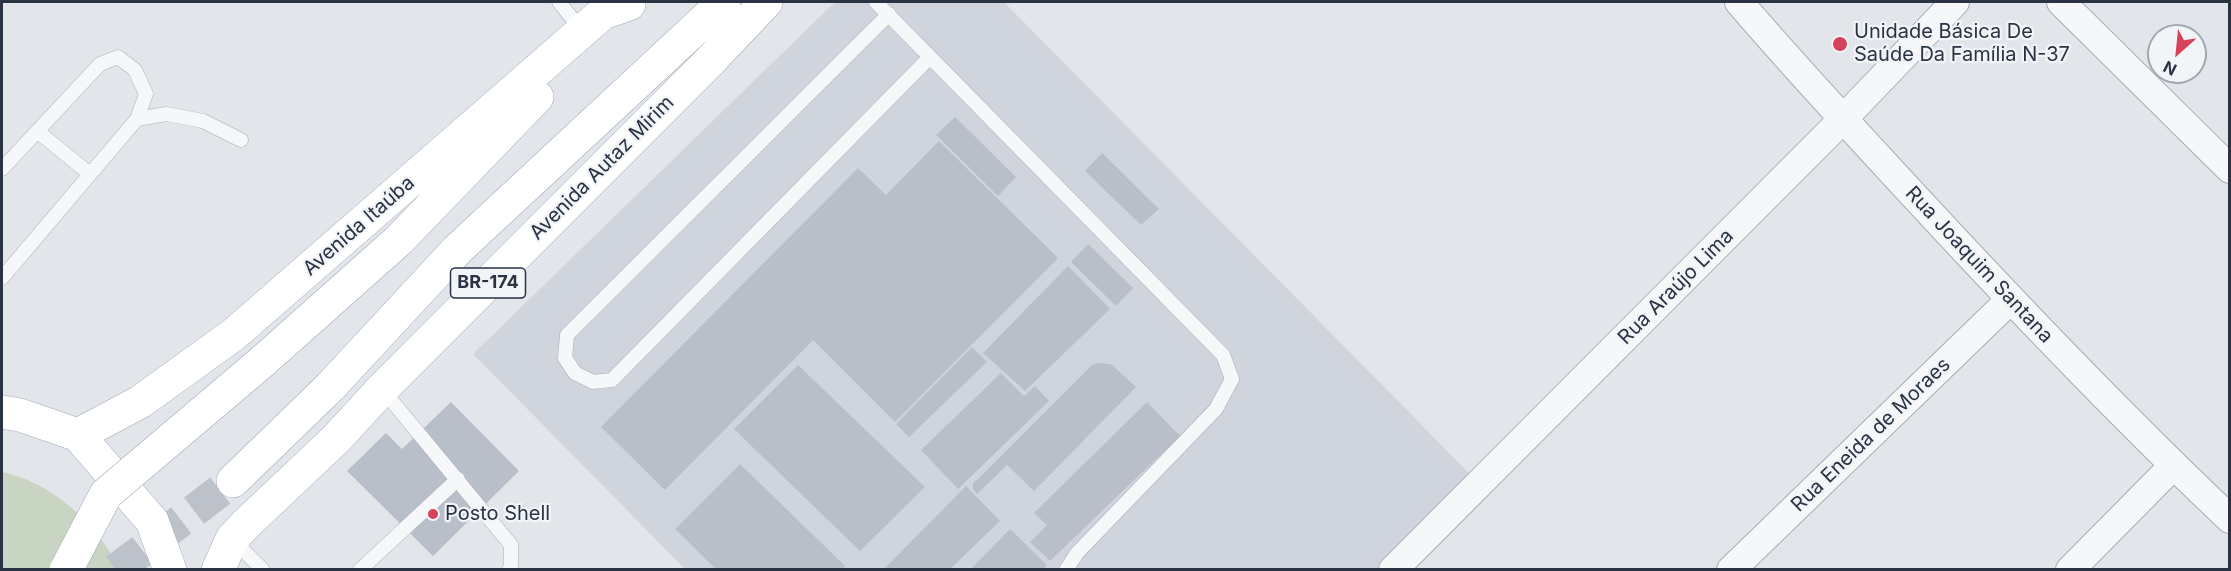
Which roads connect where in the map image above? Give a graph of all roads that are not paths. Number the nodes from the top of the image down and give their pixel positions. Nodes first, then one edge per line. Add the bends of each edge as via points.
1 (559, 2) edge
2 (724, 2) edge
3 (766, 2) edge
4 (876, 2) edge
5 (1739, 2) edge
6 (1955, 2) edge
7 (2061, 2) edge
8 (630, 3) edge
9 (889, 14) junction
10 (583, 32) junction
11 (930, 57) junction
12 (137, 119) junction
13 (1843, 119) junction
14 (37, 131) junction
15 (241, 140) dead end
16 (2, 169) edge
17 (2229, 170) edge
18 (90, 174) junction
19 (2, 278) edge
20 (2010, 300) junction
21 (382, 389) junction
22 (2, 412) edge
23 (78, 435) junction
24 (2173, 466) junction
25 (458, 479) junction
26 (233, 481) tunnel mouth
27 (2229, 519) edge
28 (232, 539) junction
29 (66, 570) edge
30 (170, 570) edge
31 (218, 570) edge
32 (263, 570) edge
33 (360, 570) edge
34 (509, 570) edge
35 (1066, 570) edge
36 (1393, 570) edge
37 (1731, 570) edge
38 (2070, 570) edge

1 - 10 lane
2 - 26 main road via 457,250 330,387
3 - 21 main road, Avenida Autaz Mirim / BR-174
4 - 9 lane
5 - 13 street, Rua Joaquim Santana
6 - 13 street, Rua Araújo Lima
7 - 17 street
8 - 10 main road, Avenida Itaúba via 603,13
8 - 29 main road, bridge via 399,240 106,494
9 - 11 lane
9 - 11 lane via 567,335 565,358 575,373 593,382 612,380
10 - 23 main road, Avenida Itaúba via 233,335 140,402
11 - 35 lane via 1223,355 1232,379 1216,409 1077,553
12 - 14 lane via 146,94 135,70 118,57 100,64
12 - 15 lane via 166,114 203,121
12 - 18 lane
13 - 20 street, Rua Joaquim Santana
13 - 36 street, Rua Araújo Lima
14 - 16 lane
14 - 18 lane
18 - 19 lane
20 - 24 street, Rua Joaquim Santana
20 - 37 street, Rua Eneida de Moraes
21 - 25 lane
21 - 28 main road, Avenida Autaz Mirim / BR-174
22 - 23 main road
23 - 30 main road via 152,521
24 - 27 street, Rua Joaquim Santana
24 - 38 street
25 - 33 lane
25 - 34 lane via 512,545
28 - 31 main road, Avenida Autaz Mirim / BR-174
28 - 32 lane

